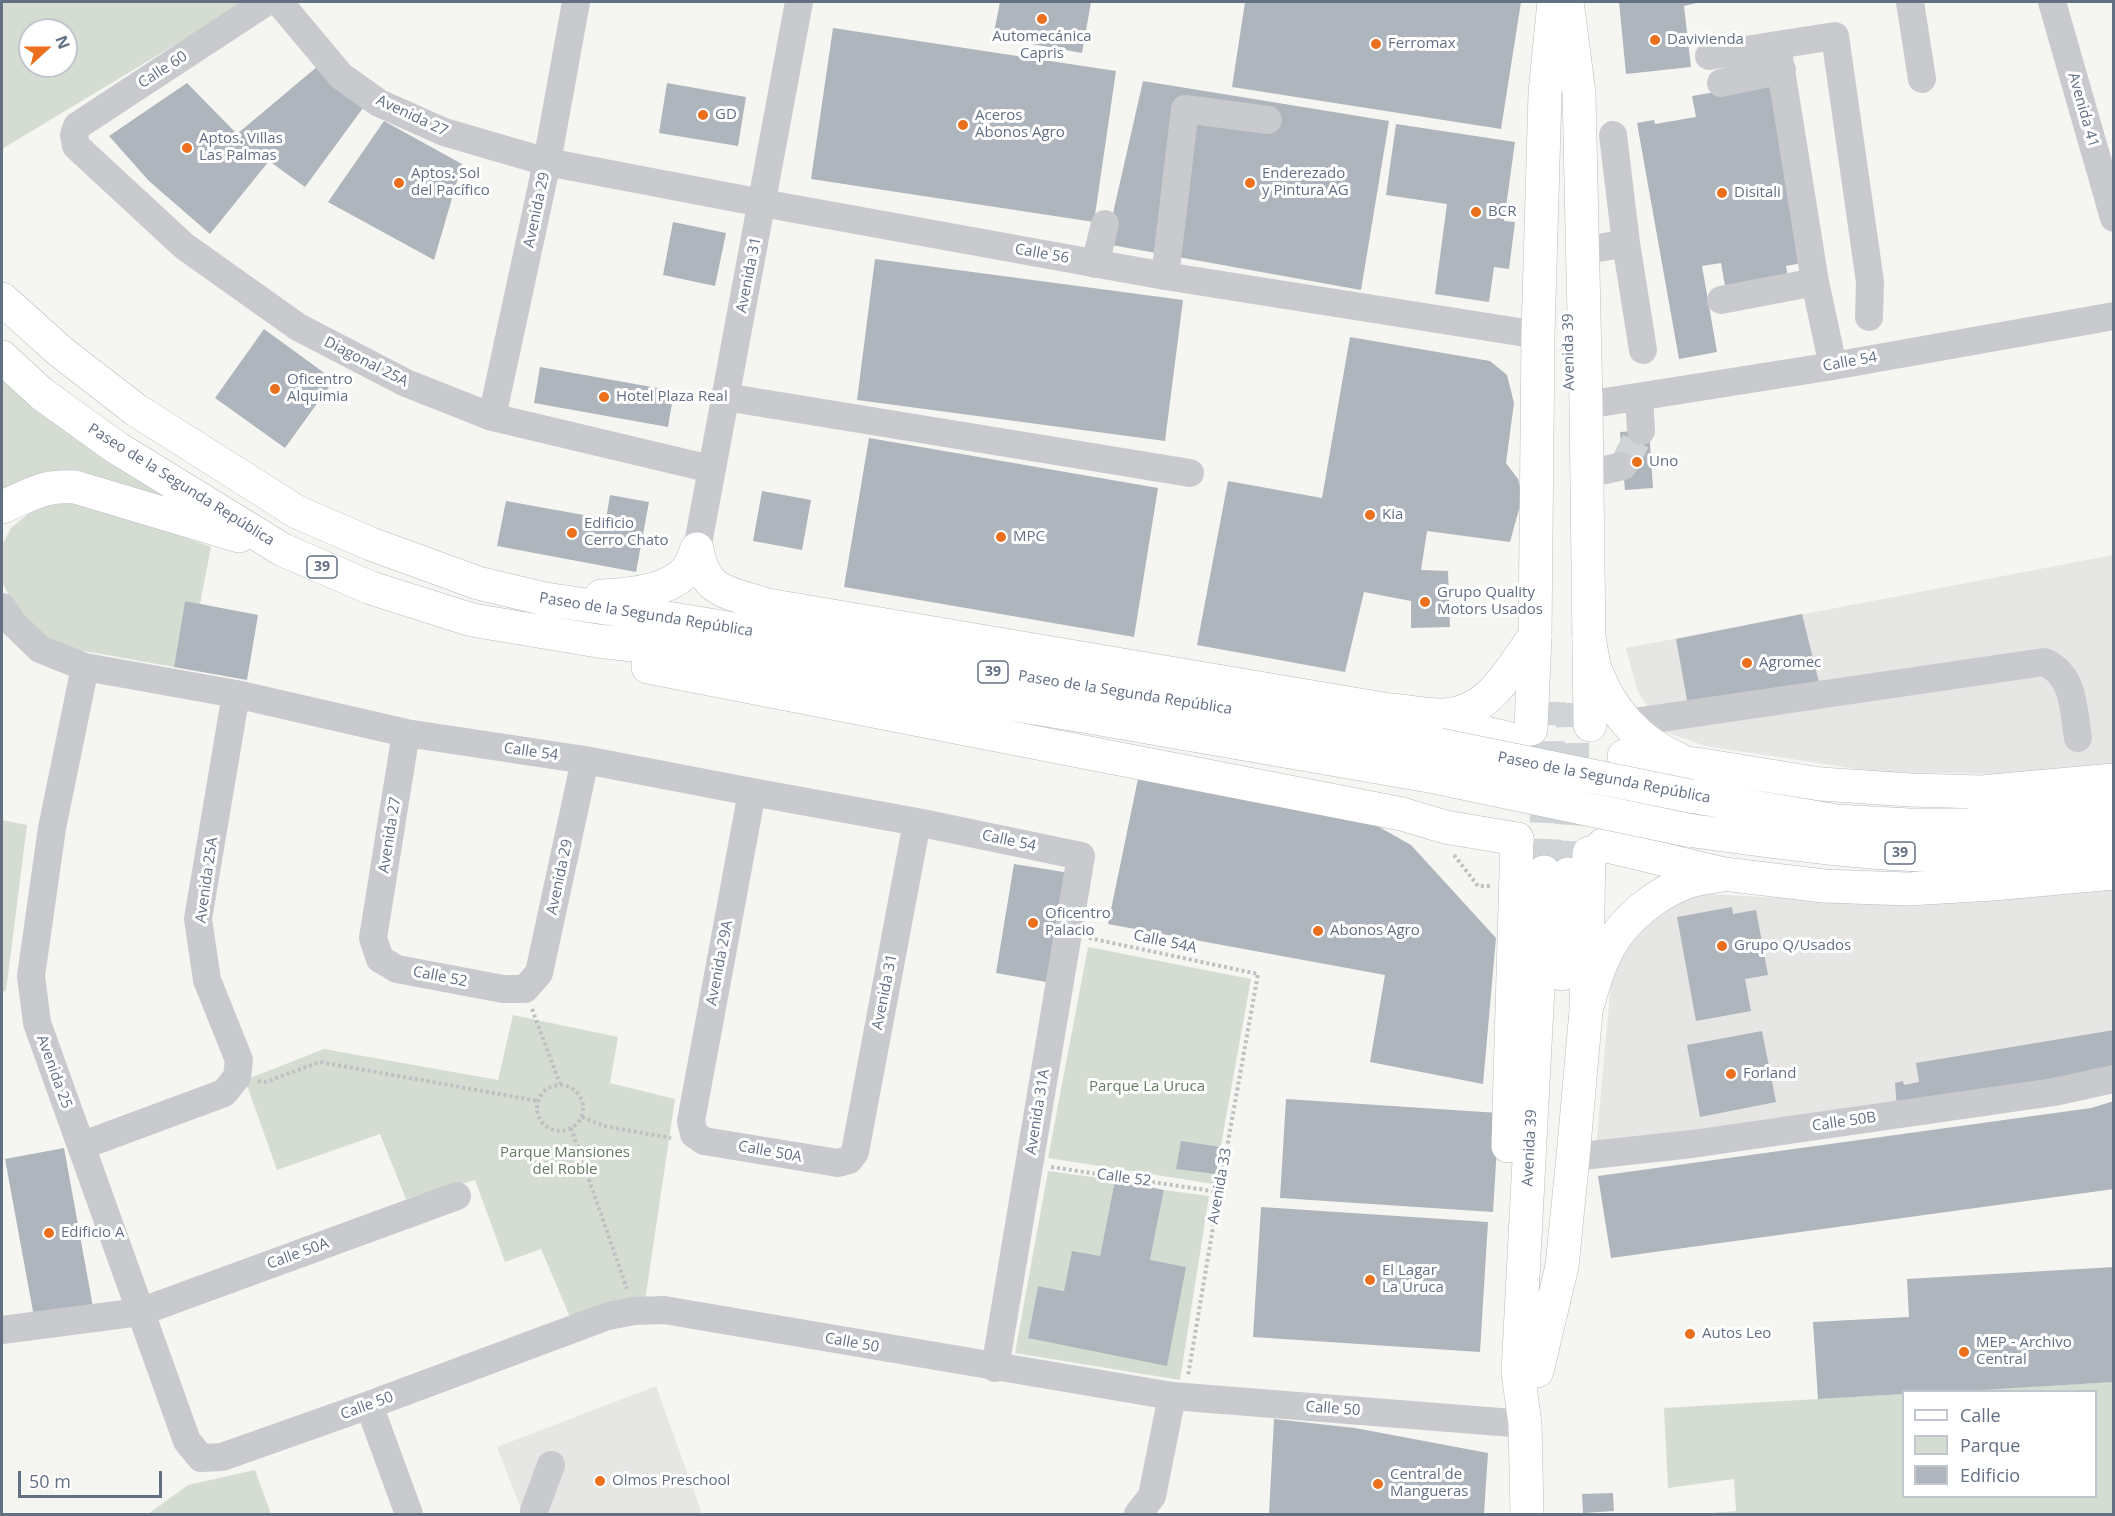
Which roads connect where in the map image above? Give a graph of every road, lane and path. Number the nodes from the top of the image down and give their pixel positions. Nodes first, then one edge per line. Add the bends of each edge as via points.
1 (266, 2) edge
2 (279, 2) edge
3 (576, 2) edge
4 (799, 2) edge
5 (1554, 2) edge
6 (1566, 2) edge
7 (1910, 2) edge
8 (2052, 2) edge
9 (1709, 56) dead end
10 (1780, 58) junction
11 (1922, 79) dead end
12 (1720, 83) dead end
13 (1268, 120) dead end
14 (1613, 135) dead end
15 (76, 146) joint
16 (547, 162) junction
17 (762, 203) junction
18 (2114, 218) edge
19 (1105, 224) dead end
20 (1626, 243) junction
21 (1582, 251) junction
22 (1095, 264) junction
23 (1165, 276) junction
24 (1815, 282) junction
25 (2, 299) edge
26 (1721, 300) dead end
27 (2114, 316) edge
28 (1869, 317) dead end
29 (1538, 335) junction
30 (1643, 350) dead end
31 (2, 357) edge
32 (1833, 366) junction
33 (725, 397) junction
34 (1639, 397) junction
35 (1586, 405) junction
36 (492, 417) junction
37 (1641, 431) tunnel mouth
38 (1623, 466) dead end
39 (711, 469) junction
40 (1190, 473) dead end
41 (1587, 474) junction
42 (4, 510) edge
43 (697, 549) junction
44 (283, 550) junction
45 (545, 599) junction
46 (766, 605) junction
47 (2, 607) edge
48 (612, 609) junction
49 (472, 620) junction
50 (1535, 636) junction
51 (1590, 639) junction
52 (85, 667) junction
53 (236, 694) junction
54 (1389, 710) junction
55 (1570, 710) junction
56 (1627, 723) junction
57 (406, 733) junction
58 (1523, 734) junction
59 (2078, 738) dead end
60 (1624, 756) junction
61 (585, 760) junction
62 (1438, 761) junction
63 (1702, 765) junction
64 (2114, 780) edge
65 (752, 792) junction
66 (2114, 813) edge
67 (917, 822) junction
68 (1517, 839) junction
69 (2114, 844) edge
70 (1453, 854) dead end
71 (1081, 856) joint
72 (1576, 861) junction
73 (2114, 873) edge
74 (1724, 874) junction
75 (1516, 888) junction
76 (1068, 933) junction
77 (373, 938) joint
78 (1258, 974) joint
79 (525, 989) junction
80 (1586, 1011) junction
81 (2114, 1079) edge
82 (560, 1084) junction
83 (230, 1085) junction
84 (538, 1101) junction
85 (582, 1116) junction
86 (571, 1128) junction
87 (694, 1134) junction
88 (81, 1146) junction
89 (1574, 1157) junction
90 (849, 1160) joint
91 (1029, 1164) junction
92 (1219, 1192) junction
93 (457, 1197) dead end
94 (634, 1311) junction
95 (140, 1312) junction
96 (2, 1330) edge
97 (995, 1368) junction
98 (1528, 1372) junction
99 (1179, 1397) junction
100 (369, 1405) junction
101 (1525, 1424) junction
102 (201, 1458) joint
103 (551, 1465) dead end
104 (531, 1513) edge
105 (409, 1515) edge
106 (1138, 1515) edge
107 (1527, 1515) edge

1 - 15 street, Calle 60 via 77,126
2 - 16 street, Avenida 27 via 341,76 379,103 444,132
3 - 16 street, Avenida 29
4 - 17 street, Avenida 31
5 - 29 main road via 1545,93
5 - 55 main road, Avenida 39
6 - 21 main road via 1579,93
6 - 55 main road, Avenida 39
7 - 11 street
8 - 18 street, Avenida 41
9 - 10 street
10 - 12 street
10 - 24 street
10 - 28 street via 1835,36 1870,282
13 - 23 street via 1185,109
14 - 20 street
15 - 36 street, Diagonal 25A via 184,246 298,327 406,383
16 - 17 street, Calle 56
16 - 36 street, Avenida 29
17 - 22 street, Calle 56
17 - 33 street, Avenida 31
19 - 22 street
20 - 21 street
20 - 30 street
21 - 35 main road
22 - 23 street, Calle 56
23 - 29 street, Calle 56
24 - 26 street
24 - 32 street
25 - 45 main road, Paseo de la Segunda República / 39 via 61,352 136,410 297,512 478,583
27 - 32 street, Calle 54
29 - 50 main road
31 - 44 main road, Paseo de la Segunda República / 39 via 42,394 117,448
32 - 34 street, Calle 54
33 - 39 street, Avenida 31
33 - 40 street
34 - 35 street, Calle 54
34 - 37 street
35 - 41 main road
36 - 39 street, Diagonal 25A
38 - 41 street
39 - 43 street, Avenida 31
41 - 51 main road
42 - 44 main road via 35,491 75,486
43 - 45 main road via 687,571 661,587 623,595
43 - 46 main road via 705,577 713,587
44 - 49 main road, Paseo de la Segunda República / 39 via 371,588
45 - 48 main road, Paseo de la Segunda República / 39
46 - 48 main road
46 - 54 main road
47 - 52 street, Calle 54 via 13,624 40,648
48 - 62 main road, Paseo de la Segunda República / 39
49 - 62 main road, Paseo de la Segunda República / 39 via 695,652 1089,717
49 - 68 main road via 603,658
50 - 54 main road via 1487,699 1461,712 1443,715
50 - 58 main road
51 - 55 main road
51 - 56 main road via 1595,670 1608,698
52 - 53 street, Calle 54
52 - 88 street, Avenida 25 via 52,828 31,976 37,1023
53 - 57 street, Calle 54
53 - 83 street, Avenida 25A via 198,920 207,980 239,1060
54 - 58 main road
55 - 58 main road via 1570,720 1550,721
55 - 60 main road via 1615,743
56 - 59 street via 2044,662 2056,667 2069,685
56 - 63 main road via 1674,757
57 - 61 street, Calle 54
57 - 77 street, Avenida 27
58 - 68 main road via 1506,752 1497,774 1496,798 1502,819
60 - 63 main road
60 - 72 main road via 1631,775 1628,814 1618,831
61 - 65 street, Calle 54
61 - 79 street, Avenida 29 via 539,973
62 - 66 main road, Paseo de la Segunda República / 39, bridge via 1689,795 1837,821 1968,825
62 - 69 main road, Paseo de la Segunda República / 39, bridge via 1687,830 1837,850 1983,856
63 - 64 main road via 1820,784 1923,790 1981,792
65 - 67 street, Calle 54
65 - 87 street, Avenida 29A via 691,1121
67 - 71 street, Calle 54
67 - 90 street, Avenida 31 via 855,1152
68 - 72 main road via 1533,850
68 - 75 main road
70 - 75 path via 1478,885
71 - 76 street, Avenida 31A
72 - 74 main road
72 - 80 main road
72 - 98 main road, Avenida 39
73 - 74 main road via 1908,889 1824,886
74 - 80 main road via 1690,882 1658,897 1631,918 1610,946
75 - 98 main road via 1504,1268
76 - 78 path, Calle 54A
76 - 91 street, Avenida 31A
77 - 79 street, Calle 52 via 380,959 397,969
78 - 92 path, Avenida 33
79 - 82 path
80 - 89 main road
81 - 89 street, Calle 50B via 2054,1092
82 - 84 path via 546,1089
82 - 85 path via 574,1089 583,1102
83 - 84 path via 265,1082 320,1062
83 - 88 street
84 - 86 path via 538,1115 546,1126 558,1131
85 - 86 path
85 - 87 path via 604,1126 679,1140
86 - 94 path
87 - 90 street, Calle 50A via 704,1141 838,1164
88 - 95 street, Avenida 25
89 - 98 main road via 1562,1266
91 - 92 path, Calle 52
91 - 97 street, Avenida 31A
92 - 99 path, Avenida 33
93 - 95 street, Calle 50A
94 - 97 street, Calle 50 via 664,1310
94 - 100 street, Calle 50 via 608,1316
95 - 96 street, Calle 50A
95 - 102 street, Avenida 25 via 187,1441
97 - 99 street, Calle 50
98 - 101 main road, Avenida 39
99 - 101 street, Calle 50
99 - 106 street via 1152,1496
100 - 102 street, Calle 50 via 222,1457
100 - 105 street
101 - 107 main road, Avenida 39
103 - 104 street

